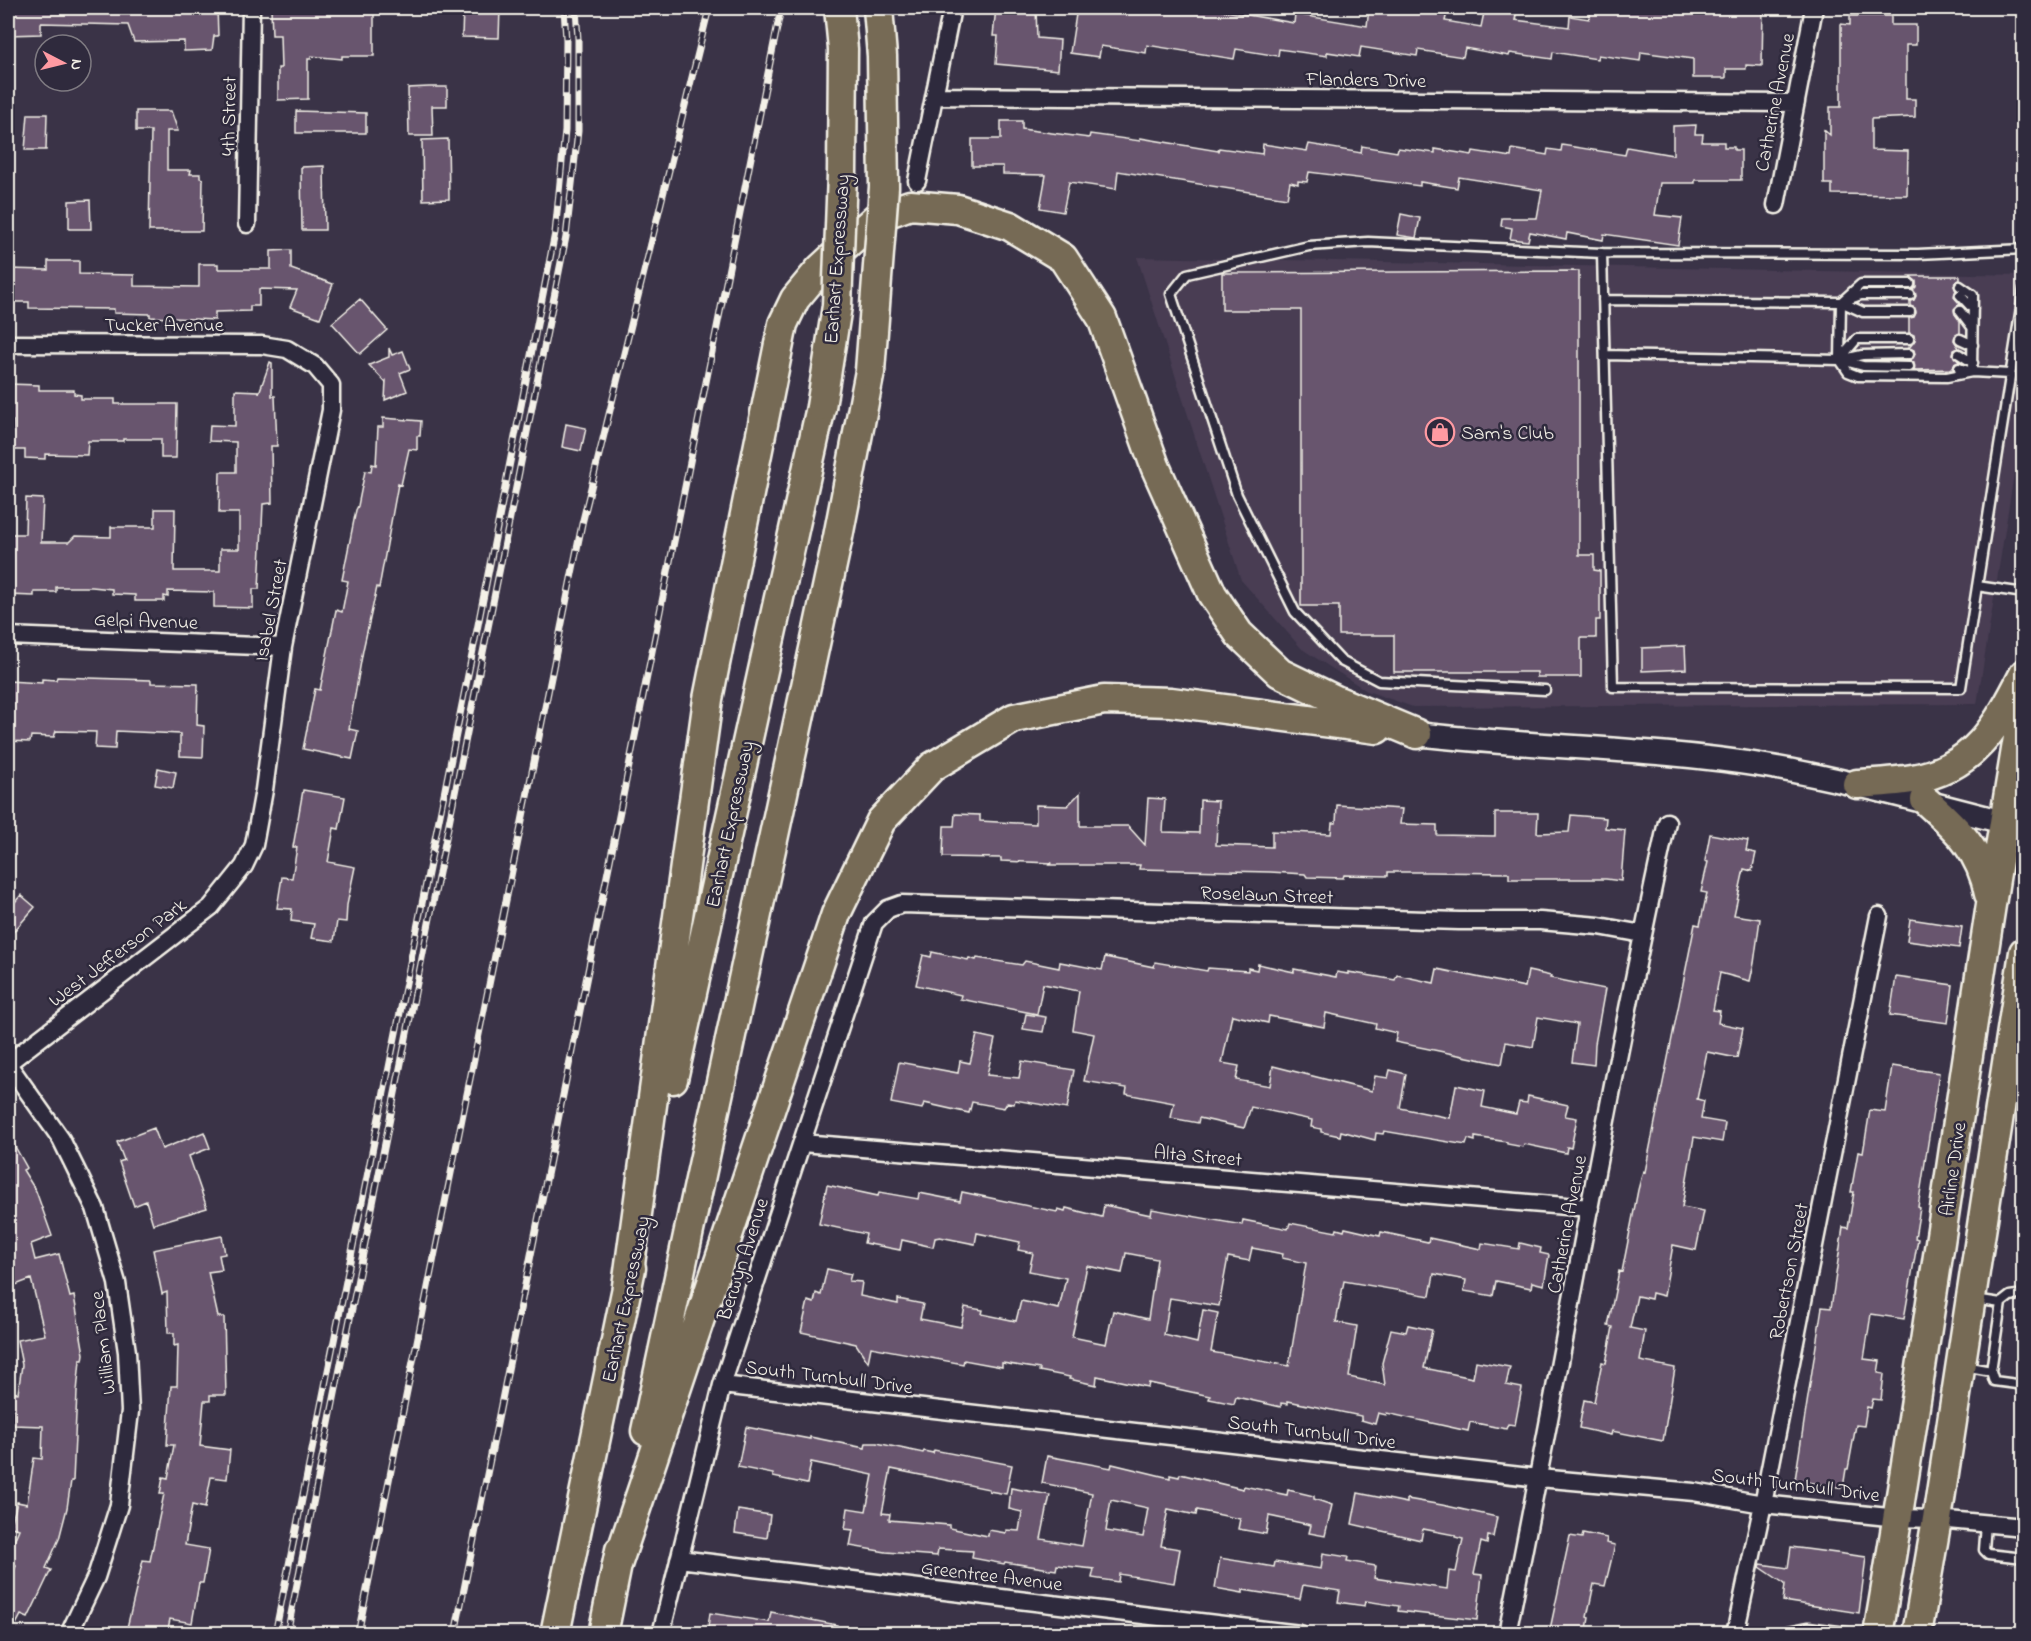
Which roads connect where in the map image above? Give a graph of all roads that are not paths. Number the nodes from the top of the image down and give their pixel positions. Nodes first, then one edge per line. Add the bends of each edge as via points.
1 (250, 8) edge
2 (839, 8) edge
3 (878, 8) edge
4 (952, 8) edge
5 (1814, 8) edge
6 (935, 96) junction
7 (1796, 103) junction
8 (916, 181) dead end
9 (1776, 205) dead end
10 (247, 224) dead end
11 (2024, 249) edge
12 (1602, 253) junction
13 (1910, 284) dead end
14 (2024, 288) edge
15 (1960, 291) dead end
16 (1910, 295) dead end
17 (1604, 300) junction
18 (1841, 302) junction
19 (1960, 311) dead end
20 (1910, 312) dead end
21 (1972, 327) junction
22 (1909, 339) dead end
23 (1960, 339) dead end
24 (8, 344) edge
25 (1973, 345) junction
26 (1909, 354) dead end
27 (1959, 354) dead end
28 (1605, 355) junction
29 (1840, 360) junction
30 (315, 366) joint
31 (1909, 367) dead end
32 (1959, 368) dead end
33 (1973, 368) junction
34 (2010, 375) junction
35 (1977, 586) junction
36 (2024, 593) edge
37 (8, 636) edge
38 (283, 647) junction
39 (2024, 674) edge
40 (1545, 690) dead end
41 (2024, 703) edge
42 (1418, 734) junction
43 (1857, 784) junction
44 (1924, 800) junction
45 (1667, 822) dead end
46 (2013, 824) edge
47 (244, 866) joint
48 (1991, 903) junction
49 (890, 909) joint
50 (1879, 916) dead end
51 (1643, 934) junction
52 (2024, 952) edge
53 (8, 1064) edge
54 (802, 1143) junction
55 (1590, 1209) junction
56 (627, 1286) junction
57 (2024, 1294) edge
58 (1970, 1299) junction
59 (2001, 1303) junction
60 (1960, 1365) junction
61 (1991, 1371) junction
62 (722, 1385) junction
63 (2024, 1385) edge
64 (1539, 1478) junction
65 (1764, 1504) junction
66 (1898, 1518) junction
67 (1937, 1519) junction
68 (1986, 1524) junction
69 (2024, 1527) edge
70 (2024, 1558) edge
71 (679, 1559) junction
72 (616, 1568) junction
73 (1736, 1632) edge
74 (69, 1634) edge
75 (555, 1634) edge
76 (603, 1634) edge
77 (661, 1634) edge
78 (1300, 1634) edge
79 (1507, 1634) edge
80 (1764, 1634) edge
81 (1773, 1634) edge
82 (1860, 1634) edge
83 (1878, 1634) edge
84 (1917, 1634) edge

1 - 10 street, 4th Street
2 - 56 highway, Earhart Expressway, bridge via 843,49 837,306 821,407
3 - 72 highway, bridge via 884,187 870,371 838,537
4 - 6 street
5 - 7 street, Catherine Avenue
6 - 7 street, Flanders Drive
6 - 8 street
7 - 9 street, Catherine Avenue
11 - 12 lane via 1918,254
12 - 17 lane
12 - 40 lane via 1368,242 1309,246 1187,274 1171,294 1237,495 1295,612 1341,662 1379,681
13 - 18 lane via 1861,284
14 - 34 lane
15 - 21 lane via 1973,295
16 - 18 lane via 1861,295
17 - 18 lane
17 - 28 lane
18 - 20 lane via 1863,312
18 - 29 lane
19 - 21 lane
21 - 25 lane
22 - 29 lane via 1857,339
23 - 25 lane
24 - 30 street, Tucker Avenue via 262,345 287,349
25 - 33 lane
26 - 29 lane via 1862,355
27 - 33 lane
28 - 29 lane
28 - 35 lane via 1613,687 1961,688
29 - 31 lane via 1863,366
29 - 33 lane via 1848,372 1858,376 1947,377
30 - 38 street, Isabel Street via 331,385 331,410
32 - 33 lane
33 - 34 lane
34 - 35 lane
35 - 36 lane
37 - 38 street, Gelpi Avenue
38 - 47 street, Isabel Street via 264,790 254,845
39 - 43 highway via 1985,740 1956,763 1913,779
41 - 46 highway, Airline Drive
42 - 43 street via 1676,755 1766,766
42 - 56 highway via 1280,673 1239,634 1212,594 1155,466 1102,318 1063,258 1010,226 958,209 910,205 877,218 820,269 795,298 783,324 708,699
42 - 72 highway via 1171,702 1104,700 1014,718 932,766 881,821 836,914
43 - 44 street
44 - 46 street
44 - 48 highway via 1970,844 1982,864
45 - 51 street, Catherine Avenue
46 - 48 highway, Airline Drive
47 - 53 street, West Jefferson Park via 211,907
48 - 66 highway, Airline Drive
49 - 51 street, Roselawn Street via 902,904 1540,921
49 - 54 street, Berwyn Avenue via 874,923
50 - 65 street, Robertson Street
51 - 55 street, Catherine Avenue
52 - 58 highway, Airline Drive
53 - 74 street, William Place via 61,1139 95,1208 117,1283 127,1352 130,1411 119,1505 96,1578
54 - 55 street, Alta Street
54 - 62 street, Berwyn Avenue
55 - 64 street, Catherine Avenue
56 - 75 highway, Earhart Expressway
57 - 59 lane via 2010,1296
58 - 59 lane
58 - 60 highway, Airline Drive
59 - 61 lane
60 - 61 lane
60 - 67 highway, Airline Drive
61 - 63 lane via 1994,1381
62 - 64 street, South Turnbull Drive
62 - 71 street, Berwyn Avenue
64 - 65 street, South Turnbull Drive via 1694,1492
64 - 79 street, Catherine Avenue
65 - 66 street, South Turnbull Drive
65 - 73 street, Robertson Street
66 - 67 street, South Turnbull Drive
66 - 83 highway, Airline Drive
67 - 68 street, South Turnbull Drive
67 - 84 highway, Airline Drive
68 - 69 street, South Turnbull Drive
68 - 70 lane via 1984,1550 1988,1554
71 - 77 street, Berwyn Avenue
71 - 78 street, Greentree Avenue
72 - 76 highway
73 - 80 lane
81 - 82 lane via 1809,1628

